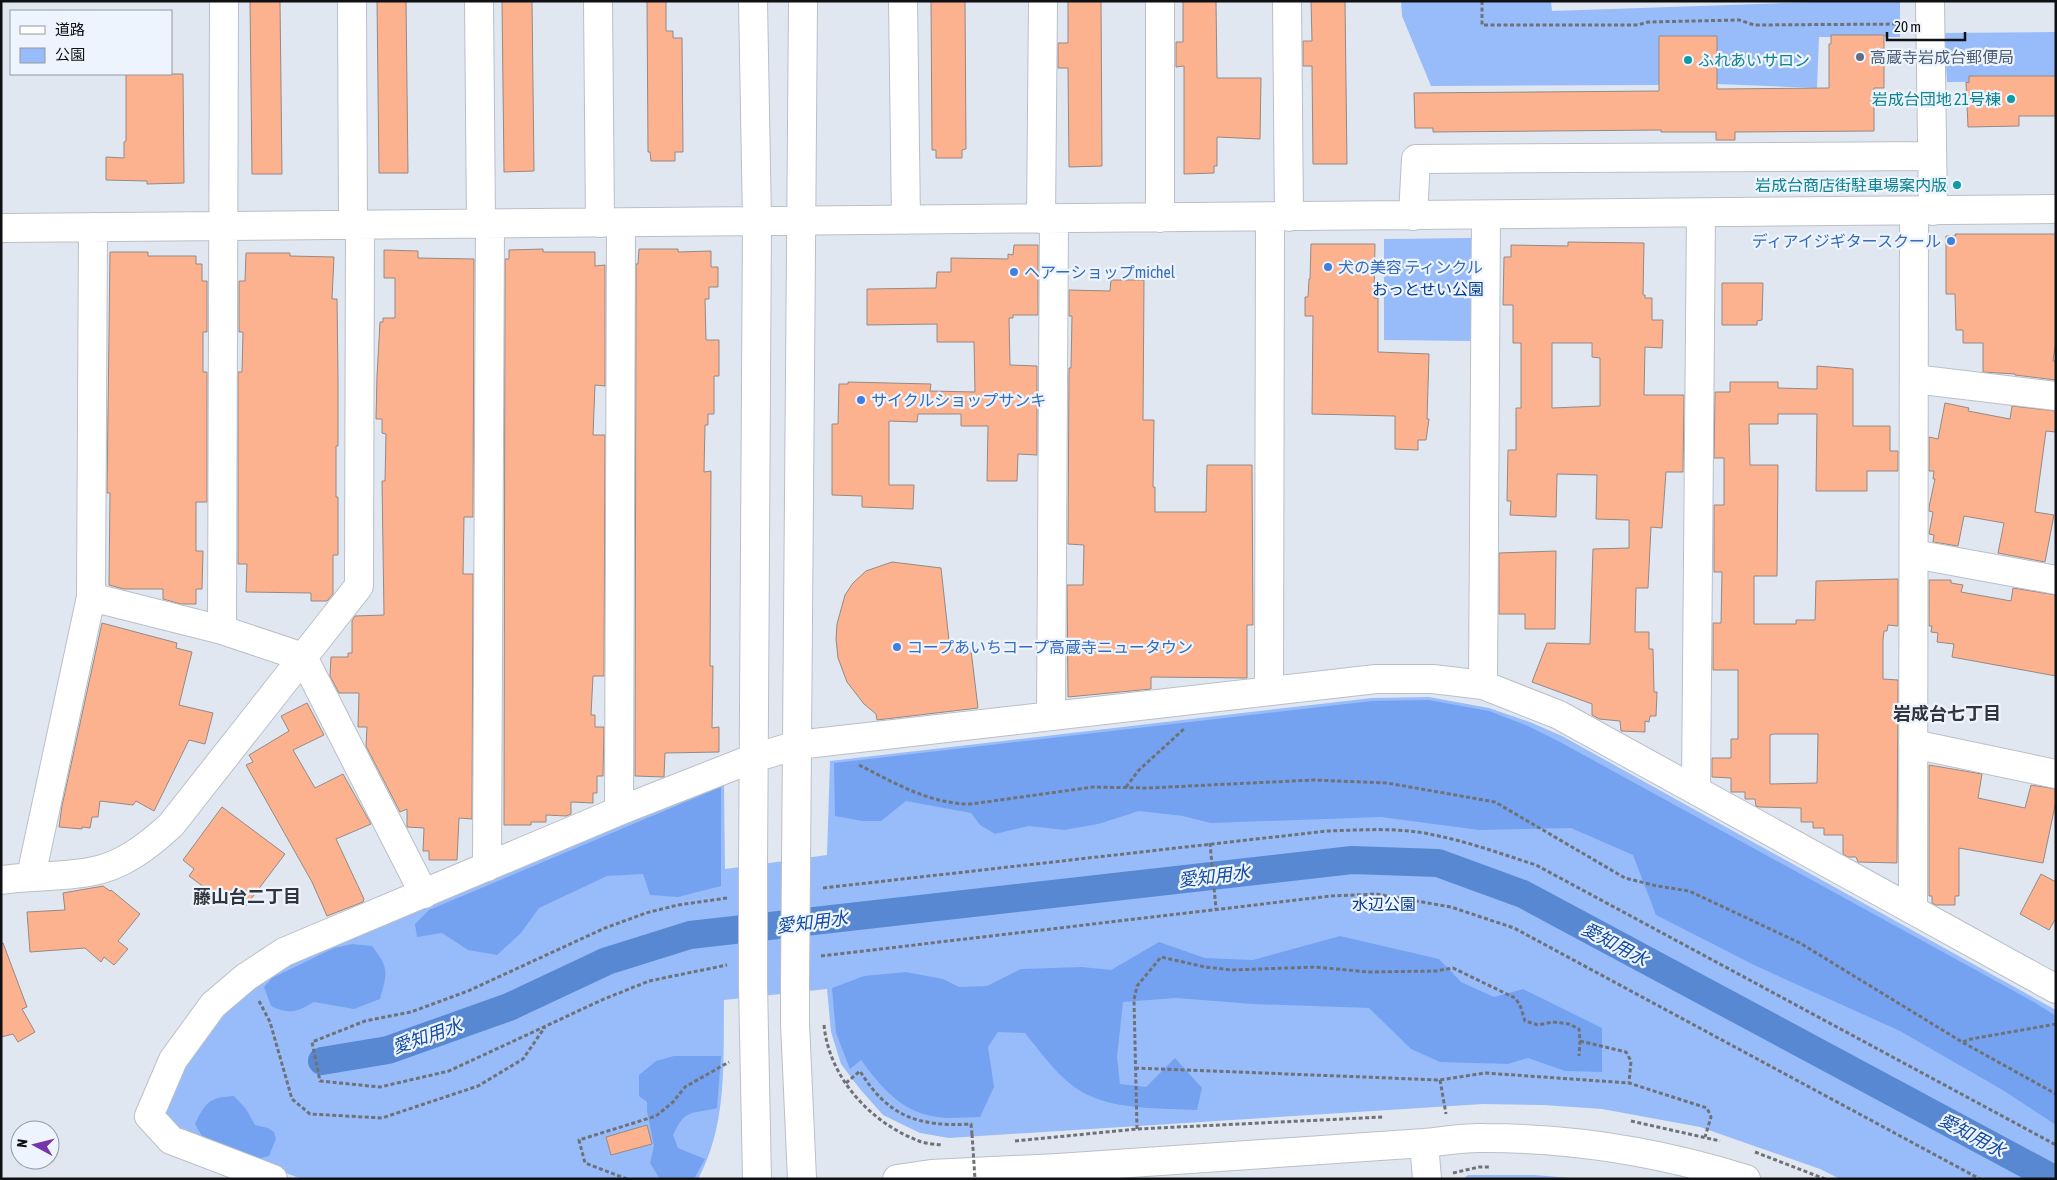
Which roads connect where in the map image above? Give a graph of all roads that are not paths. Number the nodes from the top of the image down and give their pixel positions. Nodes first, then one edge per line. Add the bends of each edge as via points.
1 (224, 1) edge
2 (352, 1) edge
3 (479, 1) edge
4 (598, 1) edge
5 (753, 1) edge
6 (803, 1) edge
7 (903, 1) edge
8 (1043, 1) edge
9 (1160, 1) edge
10 (1287, 1) edge
11 (1930, 1) edge
12 (1932, 156) junction
13 (2056, 209) edge
14 (1924, 211) junction
15 (1701, 213) junction
16 (1486, 215) junction
17 (1413, 216) junction
18 (1279, 217) junction
19 (1160, 218) junction
20 (1048, 219) junction
21 (802, 220) junction
22 (906, 220) junction
23 (757, 221) junction
24 (610, 223) junction
25 (486, 224) junction
26 (357, 225) junction
27 (224, 226) junction
28 (93, 227) junction
29 (1, 228) edge
30 (1914, 379) junction
31 (2056, 396) edge
32 (1914, 554) junction
33 (2056, 580) edge
34 (91, 597) junction
35 (222, 630) junction
36 (304, 657) junction
37 (1484, 685) junction
38 (1269, 691) junction
39 (1051, 715) junction
40 (1914, 744) junction
41 (797, 745) junction
42 (754, 758) junction
43 (2056, 774) edge
44 (1696, 789) junction
45 (619, 811) junction
46 (487, 867) junction
47 (31, 876) junction
48 (1, 880) edge
49 (424, 894) junction
50 (1914, 909) junction
51 (2056, 989) edge
52 (1424, 1143) junction
53 (1426, 1176) edge
54 (273, 1179) edge
55 (757, 1179) edge
56 (802, 1179) edge
57 (897, 1179) edge
58 (1746, 1179) edge

1 - 27 street
2 - 26 street
3 - 25 street
4 - 24 street
5 - 23 street
6 - 21 street
7 - 22 street
8 - 20 street
9 - 19 street
10 - 18 street
11 - 12 street
12 - 14 street
12 - 17 street via 1416,159
13 - 14 street
14 - 15 street
14 - 30 street
15 - 16 street
15 - 44 street
16 - 17 street
16 - 37 street
17 - 18 street
18 - 19 street
18 - 38 street
19 - 20 street
20 - 22 street
20 - 39 street
21 - 22 street
21 - 23 street
21 - 41 street
23 - 24 street
23 - 42 street
24 - 25 street
24 - 45 street
25 - 26 street
25 - 46 street
26 - 27 street
26 - 36 street via 359,586
27 - 28 street
27 - 35 street
28 - 29 street
28 - 34 street
30 - 31 street
30 - 32 street
32 - 33 street
32 - 40 street
34 - 35 street
34 - 47 street
35 - 36 street
36 - 47 street via 170,825 152,842 132,857 91,872
36 - 49 street
37 - 38 street via 1433,679 1376,679
37 - 44 street via 1559,715
38 - 39 street
39 - 41 street
40 - 43 street
40 - 50 street
41 - 42 street
41 - 56 street, bridge via 795,1023
42 - 45 street
42 - 55 street, bridge via 753,984
44 - 50 street
45 - 46 street
46 - 49 street
47 - 48 street
49 - 54 street via 284,952 246,977 213,1004 173,1060 150,1116 171,1140
50 - 51 street
52 - 53 street
52 - 57 street via 931,1174
52 - 58 street via 1483,1138 1592,1144 1696,1163

